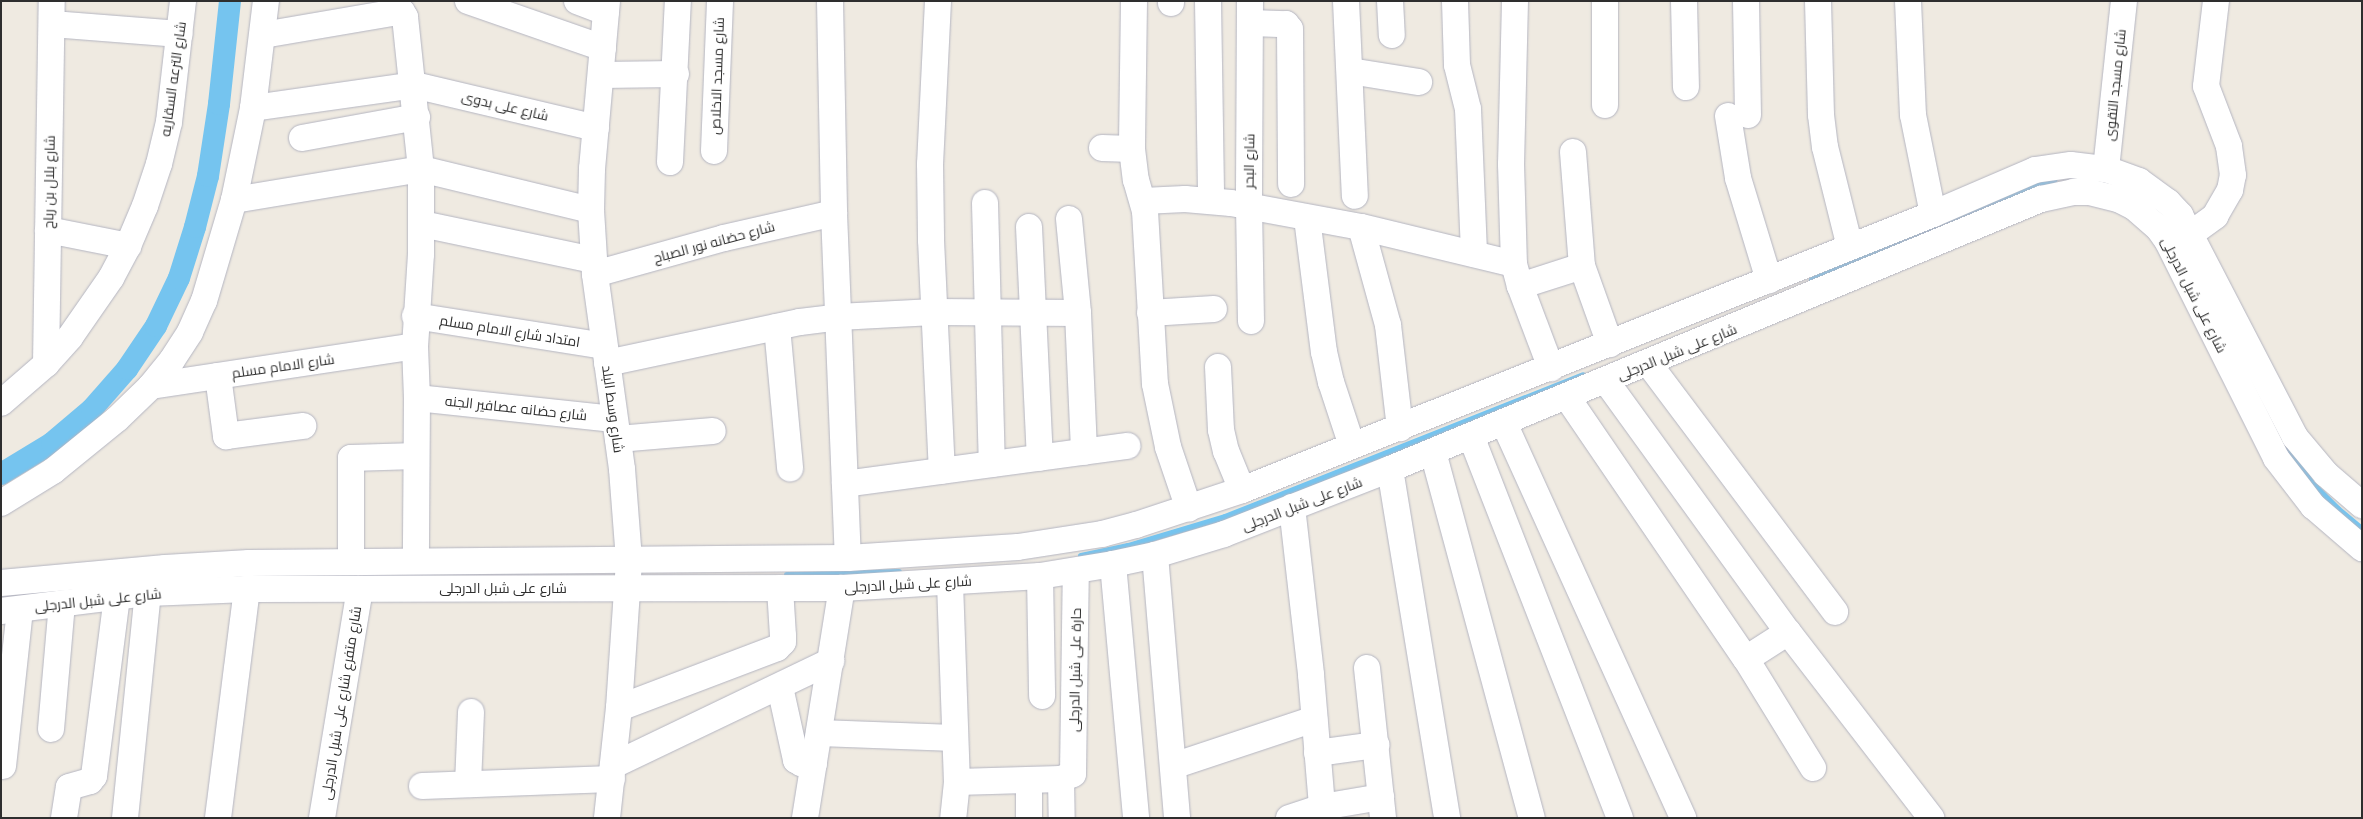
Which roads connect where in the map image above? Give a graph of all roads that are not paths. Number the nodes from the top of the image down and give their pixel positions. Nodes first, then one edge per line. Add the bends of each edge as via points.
1 (183, 1) edge
2 (266, 1) edge
3 (468, 1) edge
4 (577, 1) edge
5 (678, 1) edge
6 (720, 1) edge
7 (830, 1) edge
8 (938, 1) edge
9 (1134, 1) edge
10 (1208, 1) edge
11 (1346, 1) edge
12 (1390, 1) edge
13 (1455, 1) edge
14 (1515, 1) edge
15 (1605, 1) edge
16 (1684, 1) edge
17 (1746, 1) edge
18 (1818, 1) edge
19 (1908, 1) edge
20 (2124, 1) edge
21 (2216, 1) edge
22 (607, 7) edge
23 (52, 12) edge
24 (1251, 12) edge
25 (180, 34) junction
26 (263, 35) junction
27 (1392, 35) dead end
28 (603, 48) junction
29 (1350, 71) junction
30 (676, 74) junction
31 (601, 75) junction
32 (1419, 82) dead end
33 (414, 85) junction
34 (1686, 87) dead end
35 (1605, 105) dead end
36 (254, 108) junction
37 (417, 117) junction
38 (596, 128) junction
39 (302, 138) dead end
40 (1102, 148) dead end
41 (1132, 149) junction
42 (714, 151) dead end
43 (1573, 152) dead end
44 (670, 162) dead end
45 (2106, 168) junction
46 (421, 169) junction
47 (1291, 184) dead end
48 (1355, 196) dead end
49 (234, 200) junction
50 (1143, 200) junction
51 (1211, 200) junction
52 (985, 203) dead end
53 (1249, 207) junction
54 (591, 210) junction
55 (834, 214) junction
56 (1934, 214) junction
57 (1069, 218) dead end
58 (1308, 218) junction
59 (422, 224) junction
60 (1029, 227) dead end
61 (1361, 227) junction
62 (48, 230) junction
63 (2192, 233) junction
64 (128, 246) junction
65 (1850, 247) junction
66 (1474, 254) junction
67 (1582, 266) junction
68 (594, 267) junction
69 (1517, 275) junction
70 (1769, 280) junction
71 (1214, 309) dead end
72 (934, 312) junction
73 (988, 312) junction
74 (1032, 312) junction
75 (1078, 313) junction
76 (1150, 313) junction
77 (416, 316) junction
78 (838, 317) junction
79 (1251, 321) dead end
80 (777, 327) junction
81 (1610, 344) junction
82 (415, 346) junction
83 (605, 355) junction
84 (46, 364) junction
85 (1649, 364) junction
86 (1218, 367) dead end
87 (1551, 368) junction
88 (218, 376) junction
89 (1606, 381) junction
90 (151, 386) junction
91 (1567, 397) junction
92 (417, 398) junction
93 (1, 403) edge
94 (1504, 423) junction
95 (303, 426) dead end
96 (1400, 428) junction
97 (616, 429) junction
98 (713, 431) dead end
99 (1471, 436) junction
100 (1127, 446) dead end
101 (1352, 446) junction
102 (1084, 452) junction
103 (1433, 452) junction
104 (416, 456) junction
105 (1040, 458) junction
106 (992, 464) junction
107 (790, 468) dead end
108 (1390, 469) junction
109 (942, 471) junction
110 (845, 484) junction
111 (1242, 490) junction
112 (1, 503) edge
113 (2362, 505) edge
114 (1292, 507) junction
115 (1189, 509) junction
116 (2362, 548) edge
117 (1155, 555) junction
118 (848, 558) junction
119 (629, 560) junction
120 (416, 561) junction
121 (351, 562) junction
122 (1113, 564) junction
123 (1076, 571) junction
124 (1040, 576) junction
125 (1, 582) edge
126 (950, 583) junction
127 (628, 587) junction
128 (780, 588) junction
129 (842, 588) junction
130 (247, 589) junction
131 (360, 589) junction
132 (148, 593) junction
133 (117, 597) junction
134 (62, 603) junction
135 (11, 610) edge
136 (1835, 612) dead end
137 (1788, 632) junction
138 (1746, 658) junction
139 (830, 661) junction
140 (1367, 668) dead end
141 (780, 687) junction
142 (1042, 696) dead end
143 (620, 708) junction
144 (471, 712) dead end
145 (1314, 719) junction
146 (51, 729) dead end
147 (819, 733) junction
148 (955, 738) junction
149 (1376, 744) junction
150 (1317, 753) junction
151 (814, 764) junction
152 (4, 766) dead end
153 (1173, 766) junction
154 (1812, 768) dead end
155 (613, 772) junction
156 (1067, 774) junction
157 (1029, 780) junction
158 (957, 782) junction
159 (468, 784) junction
160 (432, 785) dead end
161 (1382, 808) edge
162 (1322, 812) edge
163 (64, 818) edge
164 (126, 818) edge
165 (218, 818) edge
166 (322, 818) edge
167 (607, 818) edge
168 (804, 818) edge
169 (953, 818) edge
170 (1030, 818) edge
171 (1062, 818) edge
172 (1136, 818) edge
173 (1177, 818) edge
174 (1289, 818) edge
175 (1447, 818) edge
176 (1532, 818) edge
177 (1620, 818) edge
178 (1683, 818) edge
179 (1931, 818) edge

1 - 25 street, شارع الترعه السقاريه
2 - 26 street
3 - 28 street
4 - 22 street
5 - 30 street
6 - 42 street, شارع مسجد الاخلاص
7 - 55 street
8 - 72 street via 930,164
9 - 41 street
10 - 51 street
11 - 29 street
12 - 27 street
13 - 66 street via 1457,65 1468,109
14 - 69 street via 1510,164
15 - 35 street
16 - 34 street
17 - 70 street via 1738,116 1738,178
18 - 65 street via 1825,147
19 - 56 street via 1913,115
20 - 45 street, شارع مسجد التقوى
21 - 63 street via 2206,86 2229,146 2233,176 2230,190 2215,216
22 - 28 street, شارع وسط البلد
23 - 25 street
23 - 62 street, شارع بلال بن رباح
24 - 47 street via 1286,24 1290,29
24 - 53 street, شارع البحر
25 - 64 street, شارع الترعه السقاريه via 169,122 159,164
26 - 33 street via 400,12 405,16
26 - 36 street
28 - 31 street, شارع وسط البلد
29 - 32 street
29 - 48 street
30 - 31 street
30 - 44 street
31 - 38 street, شارع وسط البلد
33 - 36 street
33 - 37 street
33 - 38 street, شارع على بدوى
36 - 49 street
37 - 39 street
37 - 46 street
38 - 54 street, شارع وسط البلد
40 - 41 street
41 - 50 street via 1136,180
43 - 67 street
45 - 56 street, شارع على شبل الدرجلى via 2071,165 2035,170
45 - 63 street, شارع على شبل الدرجلى via 2139,181 2154,191 2180,215
46 - 49 street
46 - 54 street
46 - 59 street
49 - 90 street via 204,302 190,332
50 - 51 street
50 - 76 street
51 - 53 street
52 - 73 street
53 - 58 street
53 - 79 street, شارع البحر
54 - 68 street, شارع وسط البلد
55 - 68 street, شارع حضانه نور الصباح
55 - 78 street
56 - 65 street, شارع على شبل الدرجلى
57 - 75 street
58 - 61 street
58 - 101 street via 1324,352
59 - 68 street
59 - 77 street
60 - 74 street
61 - 66 street
61 - 96 street via 1388,325
62 - 64 street
62 - 84 street, شارع بلال بن رباح
63 - 113 street, شارع على شبل الدرجلى via 2295,437 2326,474
64 - 84 street, شارع الترعه السقاريه via 91,308
65 - 70 street, شارع على شبل الدرجلى
66 - 69 street
67 - 69 street
67 - 81 street
68 - 83 street, شارع وسط البلد
69 - 87 street
70 - 81 street, شارع على شبل الدرجلى
71 - 76 street
72 - 73 street
72 - 78 street
72 - 109 street
73 - 74 street
73 - 106 street
74 - 75 street
74 - 105 street
75 - 102 street
76 - 115 street via 1160,412 1174,468
77 - 82 street
77 - 83 street, امتداد شارع الامام مسلم
78 - 80 street
78 - 110 street
80 - 83 street
80 - 107 street
81 - 87 street, شارع على شبل الدرجلى
82 - 88 street, شارع الامام مسلم
82 - 92 street
83 - 97 street, شارع وسط البلد
84 - 93 street, شارع الترعه السقاريه
85 - 89 street, شارع على شبل الدرجلى
85 - 116 street, شارع على شبل الدرجلى via 2041,199 2073,192 2104,194 2134,207 2159,229 2276,458 2313,506
85 - 136 street
86 - 111 street via 1221,430
87 - 96 street, شارع على شبل الدرجلى
88 - 90 street, شارع الامام مسلم
88 - 95 street via 226,436
89 - 91 street, شارع على شبل الدرجلى
89 - 137 street
90 - 112 street via 86,446
91 - 94 street, شارع على شبل الدرجلى
91 - 138 street
92 - 97 street, شارع حضانه عصافير الجنه
92 - 104 street
94 - 99 street, شارع على شبل الدرجلى
94 - 178 street
96 - 101 street, شارع على شبل الدرجلى
97 - 98 street, شارع حضانه عصافير الجنه
97 - 119 street, شارع وسط البلد
99 - 103 street, شارع على شبل الدرجلى
99 - 177 street
100 - 102 street
101 - 111 street, شارع على شبل الدرجلى
102 - 105 street
103 - 108 street, شارع على شبل الدرجلى
103 - 176 street
104 - 120 street
104 - 121 street via 351,458
105 - 106 street
106 - 109 street
108 - 114 street, شارع على شبل الدرجلى
108 - 175 street
109 - 110 street
110 - 118 street
111 - 115 street, شارع على شبل الدرجلى
114 - 117 street, شارع على شبل الدرجلى via 1224,534
114 - 145 street
115 - 118 street, شارع على شبل الدرجلى via 1060,542 948,553
117 - 122 street, شارع على شبل الدرجلى
117 - 153 street
118 - 119 street, شارع على شبل الدرجلى
119 - 120 street, شارع على شبل الدرجلى
119 - 127 street, شارع وسط البلد
120 - 121 street, شارع على شبل الدرجلى
121 - 125 street, شارع على شبل الدرجلى via 164,568
122 - 123 street, شارع على شبل الدرجلى
122 - 172 street
123 - 124 street, شارع على شبل الدرجلى
123 - 156 street, حارة على شبل الدرجلى
124 - 126 street, شارع على شبل الدرجلى
124 - 142 street
126 - 129 street, شارع على شبل الدرجلى
126 - 148 street
127 - 128 street, شارع على شبل الدرجلى
127 - 131 street, شارع على شبل الدرجلى
127 - 143 street, شارع وسط البلد
128 - 129 street, شارع على شبل الدرجلى
128 - 143 street via 784,636 777,648
129 - 139 street
130 - 131 street, شارع على شبل الدرجلى
130 - 132 street, شارع على شبل الدرجلى
130 - 165 street
131 - 166 street, شارع متفرع شارع على شبل الدرجلى
132 - 133 street, شارع على شبل الدرجلى
132 - 164 street
133 - 134 street, شارع على شبل الدرجلى
133 - 163 street via 94,776 90,782 68,787
134 - 135 street, شارع على شبل الدرجلى
134 - 146 street
135 - 152 street
137 - 138 street
137 - 179 street
138 - 154 street
139 - 141 street
139 - 147 street
140 - 149 street
141 - 151 street via 796,760
141 - 155 street
143 - 155 street, شارع وسط البلد
144 - 159 street
145 - 150 street
145 - 153 street
147 - 148 street
147 - 151 street
148 - 158 street
149 - 150 street
149 - 161 street
150 - 162 street
151 - 168 street
153 - 173 street
155 - 159 street
155 - 167 street, شارع وسط البلد
156 - 157 street
156 - 171 street, حارة على شبل الدرجلى
157 - 158 street
157 - 170 street
158 - 169 street
159 - 160 street
161 - 162 street
162 - 174 street

